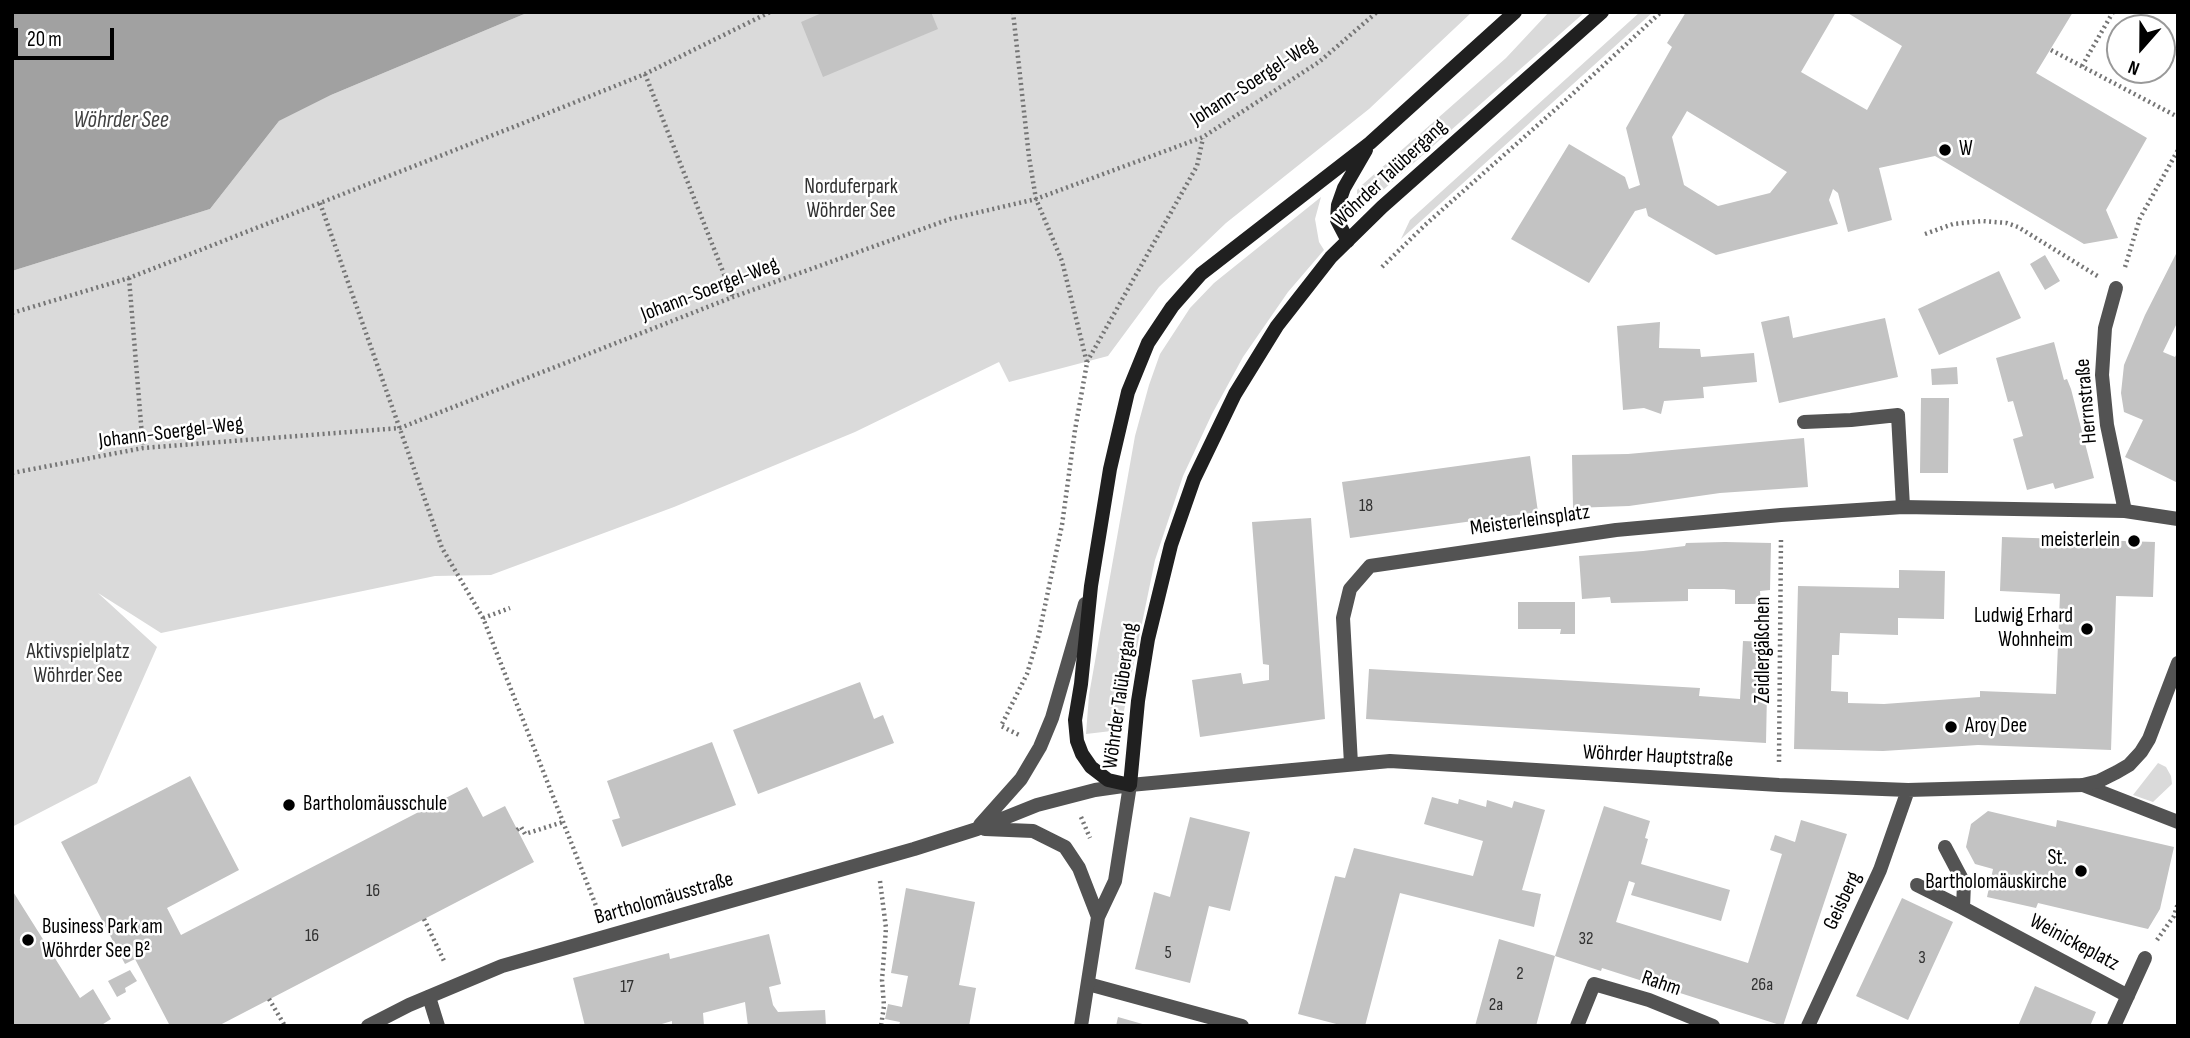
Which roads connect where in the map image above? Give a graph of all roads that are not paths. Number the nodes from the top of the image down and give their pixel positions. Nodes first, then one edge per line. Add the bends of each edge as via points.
1 (1515, 12) edge
2 (1602, 12) edge
3 (1370, 143) junction
4 (1348, 241) junction
5 (2116, 288) road end
6 (1804, 422) dead end
7 (1903, 507) junction
8 (2125, 511) junction
9 (2178, 519) edge
10 (1091, 586) junction
11 (2178, 663) edge
12 (1351, 764) junction
13 (1130, 785) junction
14 (2083, 785) junction
15 (1908, 790) junction
16 (2178, 822) edge
17 (977, 829) junction
18 (1945, 847) dead end
19 (1917, 885) dead end
20 (1963, 908) junction
21 (1098, 916) junction
22 (2145, 958) road end
23 (1088, 984) junction
24 (2128, 996) junction
25 (429, 997) junction
26 (390, 1021) edge
27 (368, 1026) edge
28 (438, 1026) edge
29 (1081, 1026) edge
30 (1242, 1026) edge
31 (1577, 1026) edge
32 (1713, 1026) edge
33 (1808, 1026) edge
34 (2114, 1026) edge

1 - 3 main road, Wöhrder Talübergang
2 - 4 main road, Wöhrder Talübergang
3 - 4 main road via 1338,205 1337,220
3 - 10 main road, Wöhrder Talübergang via 1201,274 1161,322 1128,392
4 - 13 main road, Wöhrder Talübergang via 1277,326 1235,394 1194,479 1171,545 1148,639
5 - 8 street, Herrnstraße via 2105,328 2102,375
6 - 7 street via 1899,415
7 - 8 street, Meisterleinsplatz
7 - 12 street, Meisterleinsplatz via 1616,530 1370,566 1350,589 1343,618
8 - 9 street, Meisterleinsplatz
10 - 13 main road, Wöhrder Talübergang via 1076,741 1099,775
10 - 17 street via 1040,747 1021,779
11 - 14 street via 2141,752 2123,769
12 - 13 street, Wöhrder Hauptstraße
12 - 15 street, Wöhrder Hauptstraße via 1390,761
13 - 17 street, Bartholomäusstraße via 1037,805
13 - 21 street via 1115,881
14 - 15 street, Wöhrder Hauptstraße
14 - 16 street, Wöhrder Hauptstraße
15 - 33 street, Geisberg via 1880,870
17 - 21 street via 1034,831 1057,841 1075,860
17 - 25 street, Bartholomäusstraße via 502,966
18 - 20 street via 1964,883
19 - 20 street, Weinickeplatz
20 - 24 street, Weinickeplatz
21 - 23 street
22 - 24 street
23 - 29 street
23 - 30 street
24 - 34 street
25 - 26 street, Bartholomäusstraße
25 - 28 street
26 - 27 street, Bartholomäusstraße
31 - 32 street, Rahm via 1594,985 1649,1000

